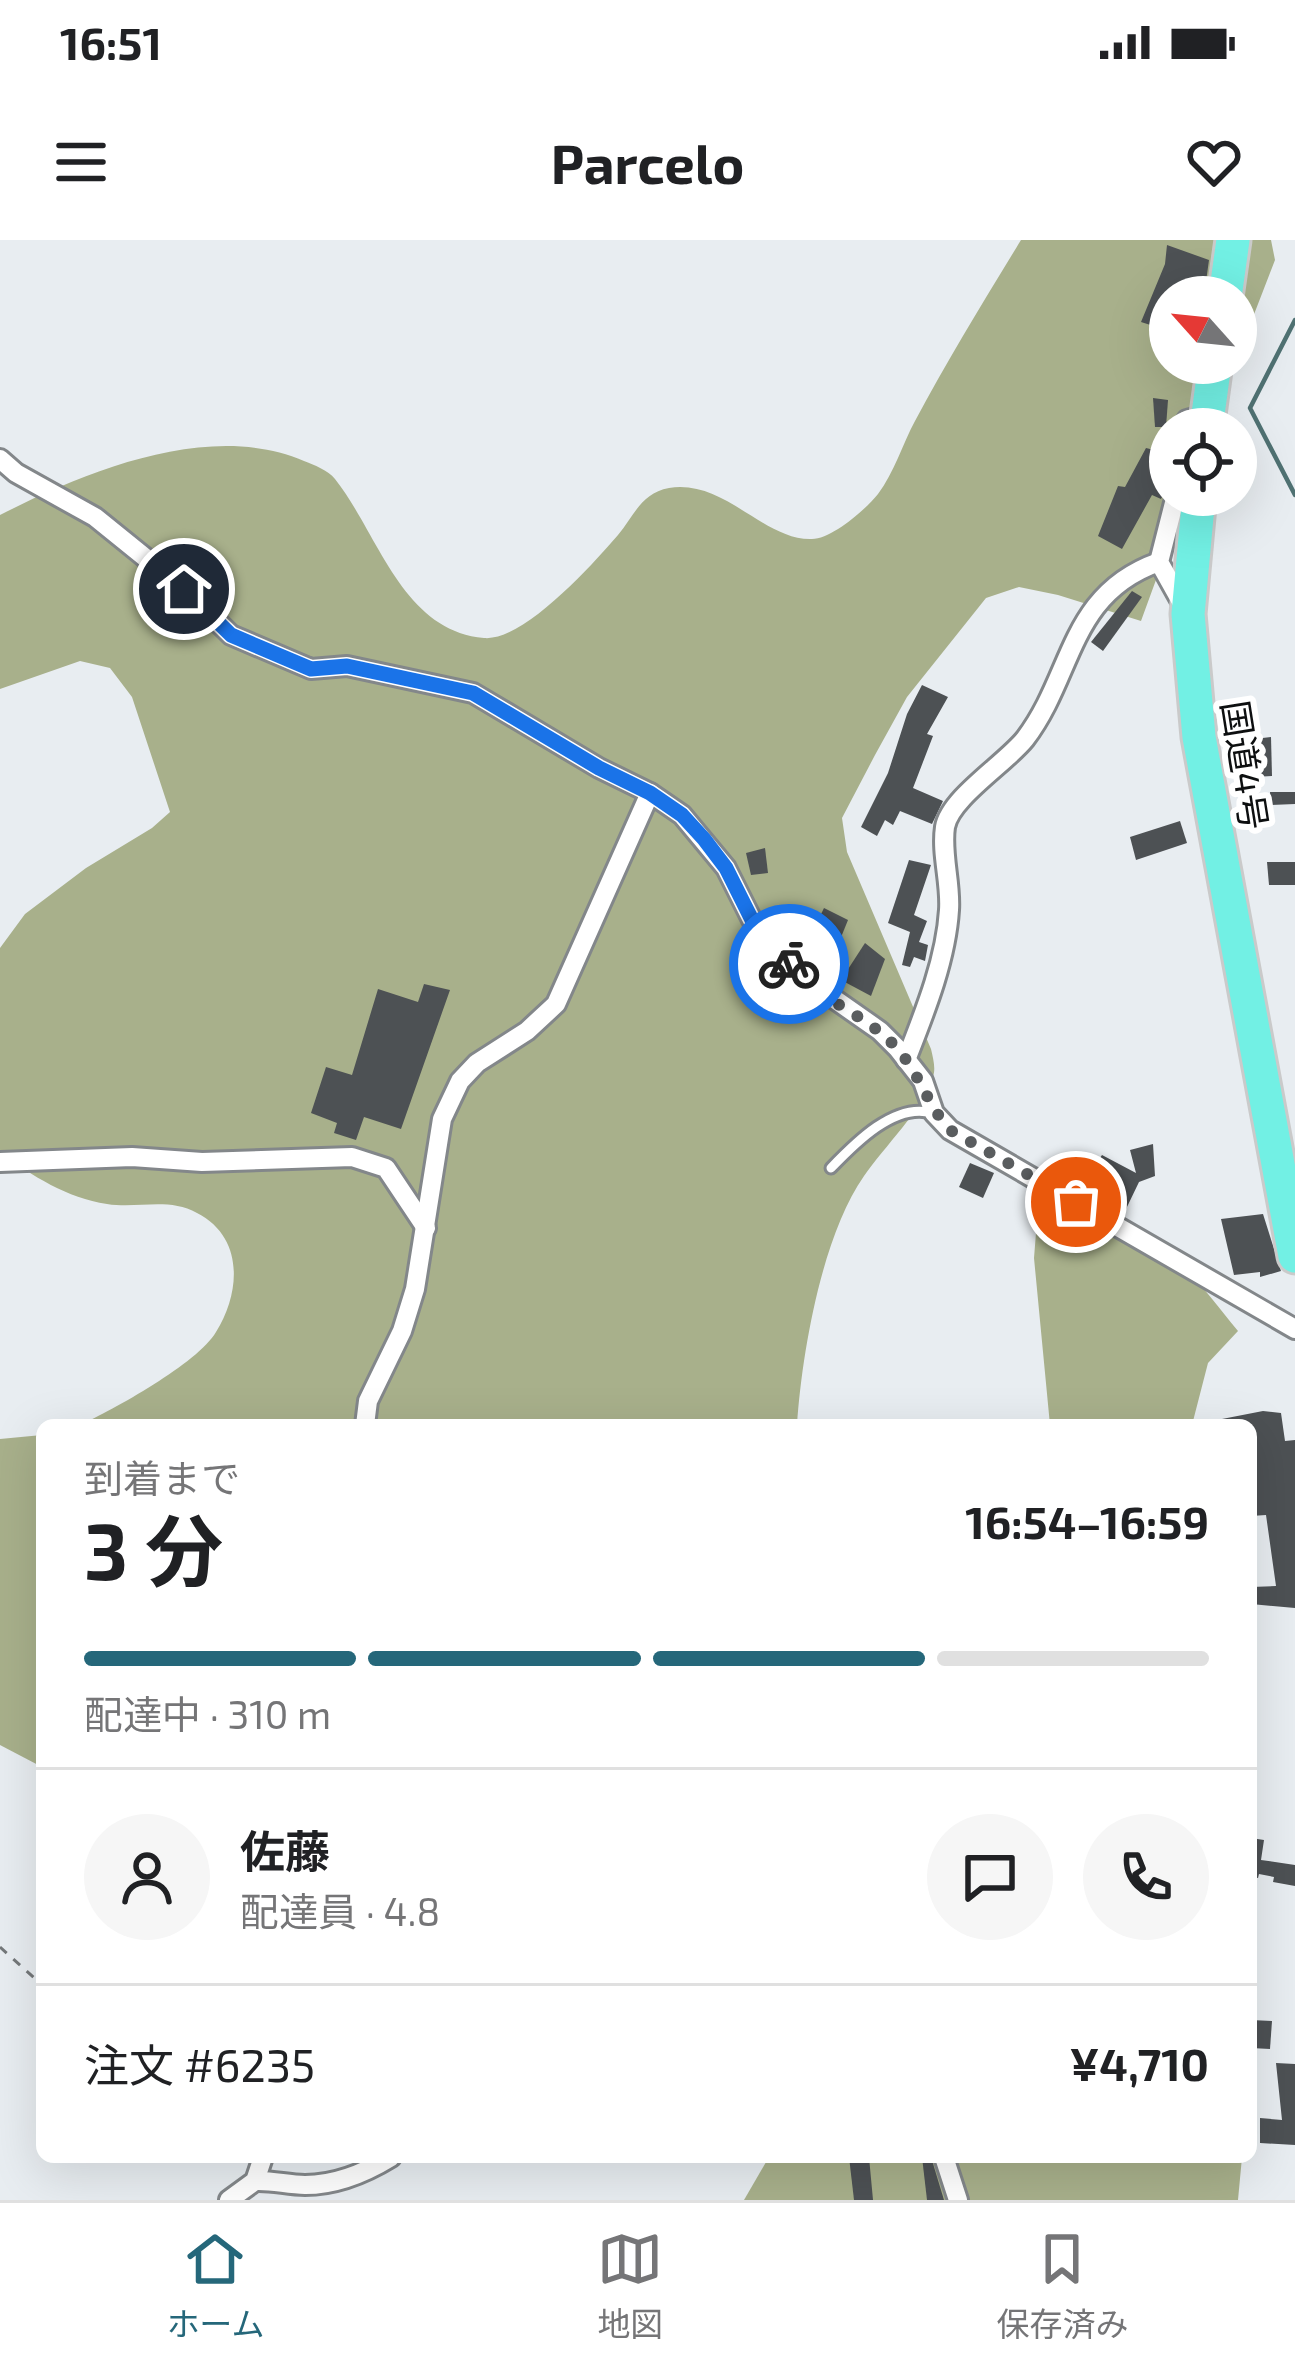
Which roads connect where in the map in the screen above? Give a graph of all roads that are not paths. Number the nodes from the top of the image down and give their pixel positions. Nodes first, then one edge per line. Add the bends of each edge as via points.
1 (1233, 240) edge
2 (1228, 276) edge
3 (0, 459) edge
4 (1171, 516) edge
5 (1197, 516) edge
6 (1160, 562) junction
7 (1188, 614) junction
8 (650, 793) junction
9 (906, 1060) junction
10 (934, 1113) junction
11 (0, 1162) edge
12 (831, 1168) dead end
13 (426, 1228) junction
14 (1295, 1256) edge
15 (1295, 1329) edge
16 (366, 1419) edge
17 (261, 2163) edge
18 (382, 2163) edge
19 (946, 2163) edge
20 (254, 2181) junction
21 (229, 2200) edge
22 (958, 2200) edge

1 - 2 highway
3 - 8 street via 95,517 231,635 311,669 347,666 473,693
4 - 6 street
5 - 7 highway, 国道4号
6 - 7 street
6 - 9 street via 1119,579 1084,624 1022,743 945,824 946,935
7 - 14 highway, 国道4号 via 1199,736
8 - 9 street via 704,839 753,922 796,972 880,1031
8 - 13 street via 556,1004 460,1081 442,1119
9 - 10 street
10 - 12 lane via 920,1109 885,1122
10 - 15 street via 950,1130
11 - 13 street via 352,1157 386,1168
13 - 16 street via 408,1310
17 - 20 street
18 - 20 street via 334,2183
19 - 22 street
20 - 21 street

